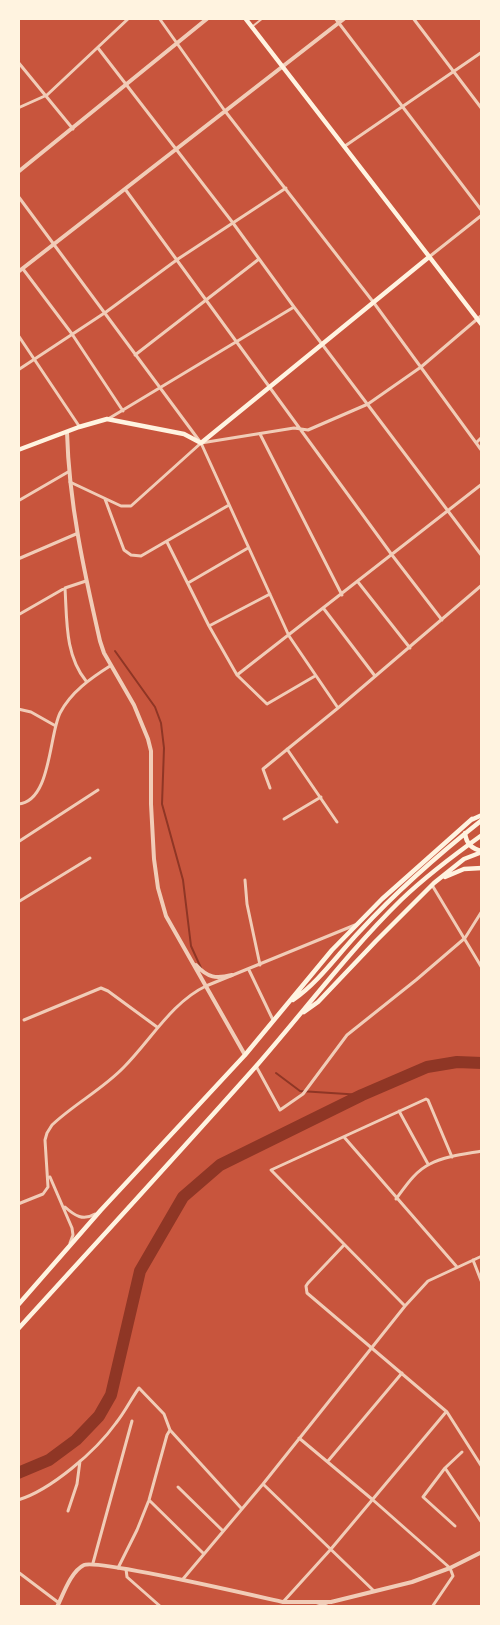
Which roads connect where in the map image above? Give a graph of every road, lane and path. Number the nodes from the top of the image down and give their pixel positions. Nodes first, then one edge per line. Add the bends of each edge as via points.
1 (129, 18) edge
2 (159, 18) edge
3 (208, 18) edge
4 (245, 18) edge
5 (263, 18) edge
6 (335, 18) edge
7 (345, 18) edge
8 (413, 18) edge
9 (339, 23) junction
10 (252, 27) junction
11 (177, 43) junction
12 (98, 48) junction
13 (482, 52) edge
14 (18, 62) edge
15 (282, 66) junction
16 (453, 72) junction
17 (126, 84) junction
18 (46, 95) junction
19 (403, 105) junction
20 (18, 108) edge
21 (482, 109) edge
22 (225, 111) junction
23 (73, 129) junction
24 (344, 147) junction
25 (176, 149) junction
26 (18, 172) edge
27 (286, 188) junction
28 (125, 189) junction
29 (18, 196) edge
30 (482, 213) edge
31 (233, 223) junction
32 (55, 243) junction
33 (429, 257) junction
34 (178, 259) junction
35 (259, 259) junction
36 (22, 269) junction
37 (18, 272) edge
38 (206, 299) junction
39 (374, 303) junction
40 (294, 307) junction
41 (106, 312) junction
42 (480, 317) edge
43 (482, 325) edge
44 (72, 334) junction
45 (18, 335) edge
46 (238, 343) junction
47 (323, 344) junction
48 (135, 355) junction
49 (34, 359) junction
50 (421, 367) junction
51 (18, 370) edge
52 (271, 387) junction
53 (159, 389) junction
54 (368, 404) junction
55 (123, 411) junction
56 (107, 419) junction
57 (79, 427) junction
58 (300, 429) junction
59 (67, 432) junction
60 (260, 434) junction
61 (482, 437) edge
62 (201, 443) junction
63 (476, 443) junction
64 (18, 450) edge
65 (482, 451) edge
66 (68, 472) junction
67 (69, 481) junction
68 (482, 484) edge
69 (104, 498) junction
70 (18, 501) edge
71 (229, 505) junction
72 (448, 511) junction
73 (76, 534) junction
74 (167, 542) junction
75 (248, 548) junction
76 (392, 555) junction
77 (482, 556) edge
78 (18, 559) edge
79 (86, 581) junction
80 (358, 582) junction
81 (188, 583) junction
82 (482, 585) edge
83 (65, 588) junction
84 (270, 594) junction
85 (342, 595) junction
86 (324, 609) junction
87 (18, 615) edge
88 (442, 620) junction
89 (209, 626) junction
90 (289, 636) junction
91 (410, 648) junction
92 (110, 666) junction
93 (237, 675) junction
94 (315, 676) junction
95 (375, 676) junction
96 (86, 681) junction
97 (338, 708) junction
98 (18, 709) edge
99 (55, 725) junction
100 (287, 749) junction
101 (270, 788) dead end
102 (98, 790) dead end
103 (321, 797) junction
104 (18, 804) edge
105 (479, 816) edge
106 (284, 819) dead end
107 (338, 822) dead end
108 (482, 835) edge
109 (18, 842) edge
110 (482, 852) edge
111 (90, 858) dead end
112 (482, 868) edge
113 (245, 880) dead end
114 (433, 884) junction
115 (18, 902) edge
116 (482, 911) edge
117 (355, 925) junction
118 (465, 938) junction
119 (191, 959) junction
120 (260, 965) junction
121 (482, 968) edge
122 (249, 970) junction
123 (232, 975) junction
124 (206, 986) junction
125 (291, 1002) junction
126 (302, 1014) junction
127 (24, 1020) dead end
128 (274, 1022) junction
129 (157, 1028) junction
130 (245, 1055) junction
131 (256, 1066) junction
132 (399, 1112) junction
133 (344, 1137) junction
134 (482, 1151) edge
135 (452, 1157) junction
136 (428, 1164) junction
137 (48, 1173) junction
138 (396, 1199) junction
139 (18, 1204) edge
140 (64, 1206) junction
141 (101, 1210) junction
142 (345, 1245) junction
143 (68, 1248) junction
144 (482, 1256) edge
145 (473, 1260) junction
146 (457, 1268) junction
147 (482, 1283) edge
148 (18, 1305) edge
149 (405, 1306) junction
150 (18, 1329) edge
151 (370, 1347) junction
152 (402, 1373) junction
153 (447, 1412) junction
154 (132, 1421) dead end
155 (170, 1430) junction
156 (299, 1438) junction
157 (462, 1452) dead end
158 (80, 1461) junction
159 (328, 1461) junction
160 (482, 1467) edge
161 (445, 1468) junction
162 (263, 1484) junction
163 (178, 1487) dead end
164 (18, 1500) edge
165 (149, 1500) junction
166 (373, 1500) junction
167 (241, 1508) junction
168 (68, 1511) dead end
169 (482, 1523) edge
170 (455, 1526) dead end
171 (223, 1531) junction
172 (331, 1549) junction
173 (482, 1552) edge
174 (203, 1553) junction
175 (93, 1563) junction
176 (118, 1568) junction
177 (450, 1568) junction
178 (126, 1569) junction
179 (18, 1572) edge
180 (182, 1581) junction
181 (374, 1591) junction
182 (283, 1602) junction
183 (331, 1602) junction
184 (58, 1605) edge
185 (161, 1607) edge
186 (315, 1607) edge
187 (432, 1607) edge

1 - 12 street
2 - 11 street
3 - 11 street
4 - 10 main road
5 - 10 street
6 - 9 street
7 - 9 street
8 - 16 street
9 - 15 street
9 - 19 street
10 - 15 main road
11 - 17 street
11 - 22 street
12 - 17 street
12 - 18 street
13 - 16 street
14 - 18 street
15 - 22 street
15 - 24 main road
16 - 19 street
16 - 21 street
17 - 23 street
17 - 25 street
18 - 20 street
18 - 23 street
19 - 24 street
19 - 30 street
22 - 25 street
22 - 27 street
23 - 26 street
24 - 33 main road
25 - 28 street
25 - 31 street
27 - 31 street
27 - 39 street
28 - 32 street
28 - 34 street
29 - 32 street
30 - 33 street
31 - 34 street
31 - 35 street
32 - 36 street
32 - 41 street
33 - 39 main road
33 - 42 main road
34 - 38 street
34 - 41 street
35 - 38 street
35 - 40 street
36 - 37 street
36 - 44 street
38 - 46 street
38 - 48 street
39 - 47 main road
39 - 50 street
40 - 46 street
40 - 47 street
41 - 44 street
41 - 48 street
42 - 43 main road
42 - 50 street
44 - 49 street
44 - 55 street
45 - 49 street
46 - 52 street
46 - 53 street
47 - 52 main road
47 - 54 street
48 - 53 street
49 - 51 street
49 - 57 street
50 - 54 street
50 - 63 street
52 - 58 street
52 - 62 main road
53 - 55 street
53 - 62 street
54 - 58 street via 308,430
54 - 72 street
55 - 56 street
56 - 57 main road
56 - 62 main road via 184,434
57 - 59 main road
58 - 60 street
58 - 76 street
59 - 64 main road
59 - 66 street
60 - 62 street
60 - 85 street
61 - 63 street
62 - 69 street via 130,506
62 - 71 street
63 - 65 street
66 - 67 street
66 - 70 street
67 - 69 street
67 - 73 street
68 - 72 street
69 - 74 street via 127,553 141,556
71 - 74 street
71 - 75 street
72 - 76 street
72 - 77 street
73 - 78 street
73 - 79 street
74 - 81 street
75 - 81 street
75 - 84 street
76 - 80 street
76 - 88 street
79 - 83 street
79 - 92 street
80 - 85 street
80 - 91 street
81 - 89 street
82 - 88 street
83 - 87 street
83 - 96 street via 70,646
84 - 89 street
84 - 90 street
85 - 86 street
86 - 90 street
86 - 95 street
88 - 91 street
89 - 93 street
90 - 93 street
90 - 94 street
91 - 95 street
92 - 96 street
92 - 119 street via 134,705 148,739 158,888 166,916
93 - 94 street via 267,704
94 - 97 street
95 - 97 street
96 - 99 street via 63,708
97 - 100 street
98 - 99 street
99 - 104 street via 39,789 29,801
100 - 101 street via 263,769
100 - 103 street
102 - 109 street
103 - 106 street
103 - 107 street
105 - 110 main road via 466,828 466,839 472,848
105 - 117 main road via 416,867
105 - 125 main road
108 - 126 main road via 401,900
110 - 114 main road via 464,860
111 - 115 street
112 - 114 main road via 464,869
113 - 120 street
114 - 118 street
114 - 126 main road
116 - 118 street
117 - 120 street
117 - 125 main road via 302,984
118 - 121 street
118 - 131 street via 347,1035 303,1094 280,1110
119 - 123 street via 208,976
119 - 124 street
120 - 122 street
122 - 123 street
122 - 128 street
123 - 124 street
124 - 129 street
124 - 130 street
125 - 128 main road
126 - 131 main road
127 - 129 street via 101,988
128 - 130 main road
129 - 137 street via 124,1068 52,1125 45,1140
130 - 141 main road
131 - 150 main road
132 - 133 street
132 - 135 street via 428,1100
132 - 136 street
133 - 138 street
133 - 142 street via 271,1170
134 - 135 street
135 - 136 street
136 - 138 street
137 - 139 street via 46,1191
137 - 140 street
138 - 146 street
140 - 141 street via 80,1218
140 - 143 street via 73,1235
141 - 143 main road
142 - 149 street
142 - 151 street via 306,1286 307,1293
143 - 148 main road
144 - 145 street
145 - 146 street
145 - 147 street
146 - 149 street via 428,1281
149 - 151 street
151 - 152 street
151 - 156 street
152 - 153 street
152 - 159 street
153 - 160 street
153 - 166 street
154 - 175 street
155 - 158 street via 164,1414 139,1388 118,1421
155 - 165 street
155 - 167 street
156 - 159 street
156 - 162 street
157 - 161 street
158 - 164 street via 36,1493
158 - 168 street
159 - 166 street
161 - 169 street
161 - 170 street via 423,1497
162 - 167 street
162 - 172 street
163 - 171 street
165 - 174 street
165 - 176 street
166 - 172 street
166 - 177 street
167 - 171 street
171 - 174 street
172 - 181 street
172 - 182 street
173 - 177 street
174 - 180 street
175 - 176 street
175 - 184 street via 76,1571
176 - 178 street
177 - 181 street
177 - 187 street via 453,1576
178 - 180 street
178 - 185 street via 127,1577
179 - 184 street
180 - 182 street
181 - 183 street
182 - 183 street
183 - 186 street

